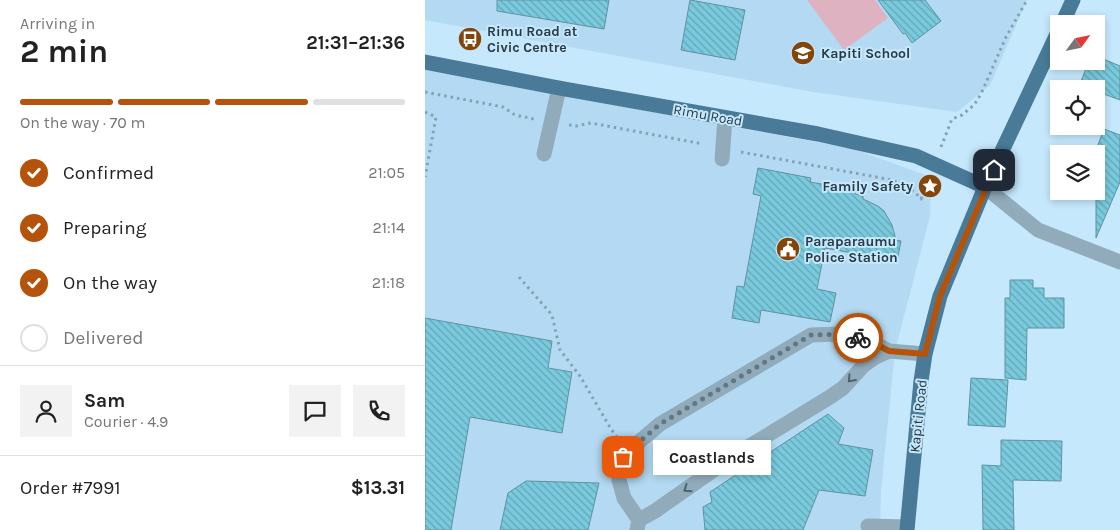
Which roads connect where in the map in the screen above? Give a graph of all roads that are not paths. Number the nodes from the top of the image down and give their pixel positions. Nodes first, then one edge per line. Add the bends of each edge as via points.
1 (1073, 0) edge
2 (1066, 15) edge
3 (1050, 49) edge
4 (425, 62) edge
5 (559, 88) junction
6 (725, 118) junction
7 (544, 154) dead end
8 (723, 154) road end
9 (985, 188) junction
10 (1120, 262) edge
11 (889, 351) junction
12 (925, 354) junction
13 (638, 525) edge
14 (868, 526) dead end
15 (907, 529) edge

1 - 2 main road
3 - 9 main road, Kapiti Road
4 - 5 main road, Rimu Road
5 - 6 main road, Rimu Road
5 - 7 street
6 - 8 street
6 - 9 main road, Rimu Road via 818,134 915,156
9 - 10 street via 1038,230
9 - 12 main road, Kapiti Road via 940,296
11 - 12 street
11 -> 13 street via 864,365 843,388 735,455
11 - 13 street via 868,340 840,334 811,335 660,424 623,457 620,467 619,480 624,498
12 - 15 main road, Kapiti Road
14 - 15 street

